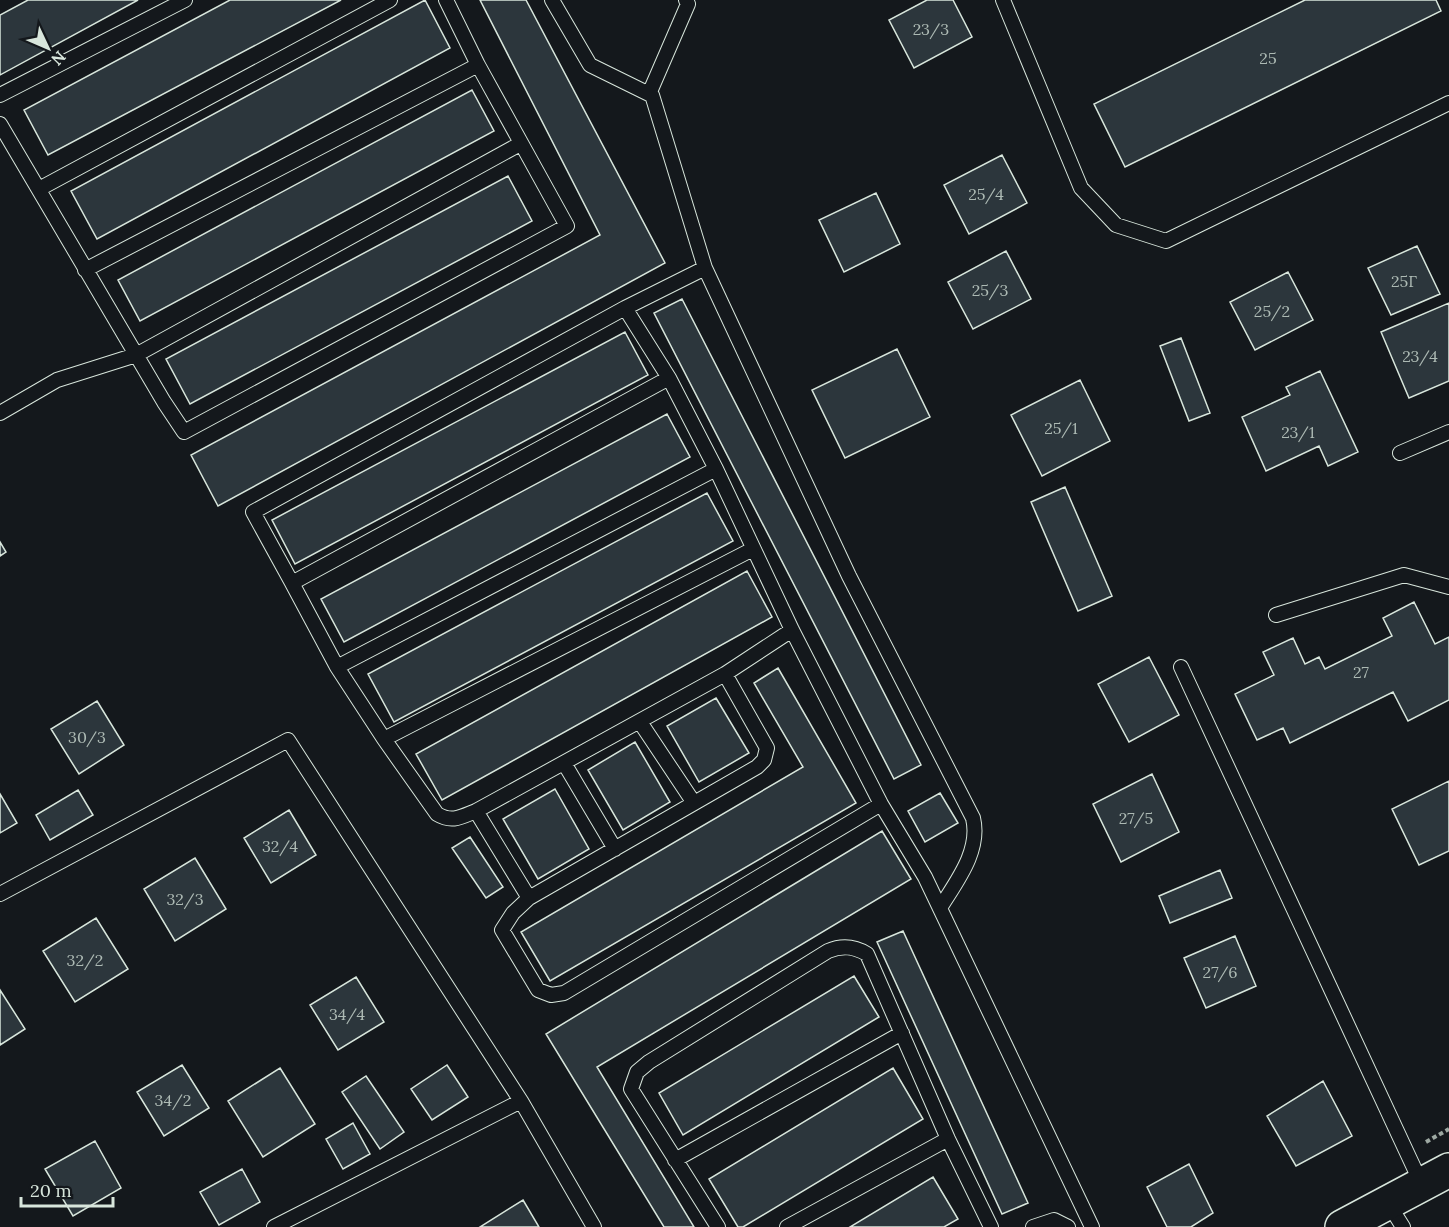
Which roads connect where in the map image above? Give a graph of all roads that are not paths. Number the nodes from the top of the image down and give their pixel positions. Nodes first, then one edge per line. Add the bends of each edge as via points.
1 (185, 0) edge
2 (390, 0) edge
3 (446, 0) edge
4 (552, 0) edge
5 (686, 0) edge
6 (1003, 0) edge
7 (478, 65) junction
8 (649, 94) junction
9 (0, 95) edge
10 (1449, 103) edge
11 (0, 124) edge
12 (520, 144) junction
13 (39, 189) junction
14 (705, 268) junction
15 (85, 270) junction
16 (625, 308) junction
17 (136, 355) junction
18 (669, 378) junction
19 (0, 413) edge
20 (1449, 432) edge
21 (1400, 453) dead end
22 (716, 469) junction
23 (753, 549) junction
24 (292, 583) junction
25 (1449, 587) edge
26 (1276, 615) dead end
27 (792, 630) junction
28 (1181, 666) dead end
29 (337, 667) junction
30 (725, 674) junction
31 (640, 722) junction
32 (384, 739) junction
33 (564, 763) junction
34 (694, 803) junction
35 (881, 804) junction
36 (476, 811) junction
37 (615, 849) junction
38 (0, 894) edge
39 (529, 898) junction
40 (940, 909) junction
41 (902, 1033) junction
42 (521, 1101) junction
43 (948, 1139) junction
44 (675, 1160) junction
45 (1436, 1177) edge
46 (1395, 1215) edge
47 (274, 1227) edge
48 (594, 1227) edge
49 (718, 1227) edge
50 (787, 1227) edge
51 (991, 1227) edge
52 (1033, 1227) edge
53 (1068, 1227) edge
54 (1092, 1227) edge
55 (1342, 1227) edge

1 - 9 lane
2 - 13 lane
3 - 7 lane
4 - 8 lane via 590,65
5 - 8 lane via 688,4
6 - 10 lane via 1081,188 1116,225 1166,241
7 - 12 lane
7 - 15 lane
8 - 14 lane
11 - 13 lane
12 - 17 lane
12 - 17 lane via 567,226 184,432
13 - 15 lane
14 - 16 lane
14 - 40 lane via 849,576 973,818 976,830 971,850
15 - 17 lane
16 - 18 lane
16 - 24 lane via 253,512
17 - 19 lane via 57,380
18 - 22 lane
18 - 24 lane
20 - 21 lane
22 - 23 lane
22 - 29 lane
23 - 27 lane
23 - 32 lane
24 - 29 lane
25 - 26 lane via 1404,575
27 - 30 lane
27 - 35 lane
28 - 45 lane
29 - 32 lane
30 - 31 lane
30 - 34 lane via 767,748 757,767
31 - 33 lane
31 - 34 lane
32 - 36 lane via 437,814 446,819 459,818
33 - 36 lane
33 - 37 lane
34 - 37 lane
35 - 39 lane via 564,993 551,995 538,990 502,930
35 - 40 lane
36 - 39 lane
37 - 39 lane
38 - 42 lane via 288,740
40 - 54 lane
41 - 43 lane
41 - 44 lane
41 - 44 lane via 867,954 848,946 828,951 637,1072 631,1089
42 - 47 lane
42 - 48 lane
43 - 50 lane
43 - 51 lane
44 - 49 lane
45 - 46 street
46 - 55 street
52 - 53 lane via 1054,1220

